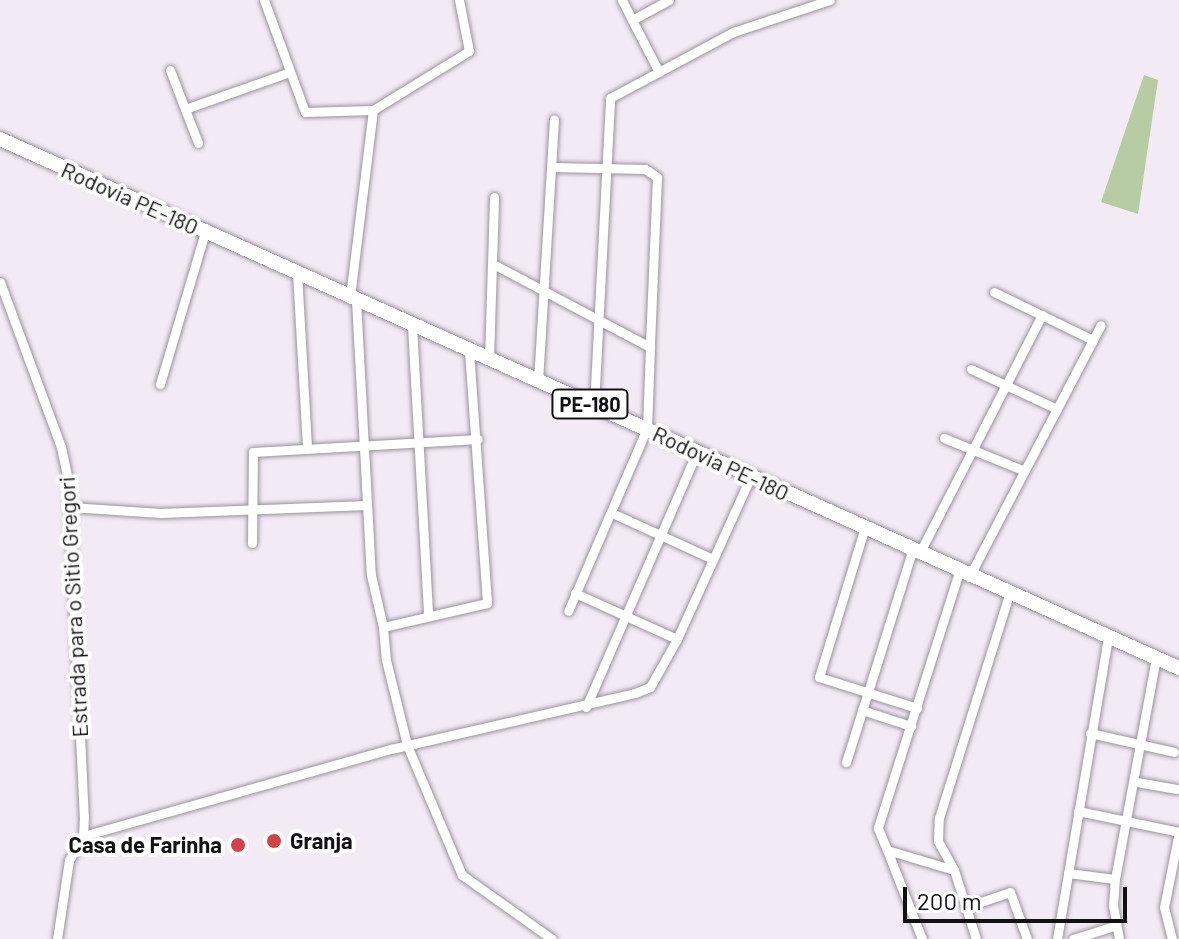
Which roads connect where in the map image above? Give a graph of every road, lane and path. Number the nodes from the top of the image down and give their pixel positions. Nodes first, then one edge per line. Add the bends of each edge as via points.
1 (264, 0) edge
2 (459, 0) edge
3 (622, 0) edge
4 (669, 0) edge
5 (830, 0) edge
6 (632, 20) junction
7 (170, 70) dead end
8 (290, 72) junction
9 (659, 72) junction
10 (185, 109) junction
11 (373, 110) junction
12 (554, 119) dead end
13 (0, 139) edge
14 (198, 143) dead end
15 (552, 167) junction
16 (606, 168) junction
17 (494, 197) dead end
18 (205, 232) junction
19 (495, 265) junction
20 (297, 273) junction
21 (0, 282) edge
22 (547, 292) junction
23 (994, 292) dead end
24 (353, 299) junction
25 (1042, 315) junction
26 (599, 318) junction
27 (1101, 325) dead end
28 (412, 326) junction
29 (1093, 340) junction
30 (650, 347) junction
31 (469, 351) junction
32 (489, 359) junction
33 (971, 369) dead end
34 (538, 381) junction
35 (160, 384) dead end
36 (1006, 386) junction
37 (594, 406) junction
38 (1057, 409) junction
39 (647, 428) junction
40 (944, 438) dead end
41 (478, 439) junction
42 (417, 441) junction
43 (364, 442) junction
44 (307, 447) junction
45 (973, 451) junction
46 (697, 452) junction
47 (1025, 471) junction
48 (750, 478) junction
49 (367, 505) junction
50 (70, 507) junction
51 (256, 510) junction
52 (612, 513) junction
53 (864, 530) junction
54 (662, 535) junction
55 (252, 543) dead end
56 (916, 552) junction
57 (713, 559) junction
58 (964, 574) junction
59 (575, 593) junction
60 (1009, 594) junction
61 (568, 611) dead end
62 (428, 614) junction
63 (627, 617) junction
64 (383, 627) junction
65 (1108, 637) junction
66 (677, 639) junction
67 (1156, 658) junction
68 (1179, 668) edge
69 (868, 693) junction
70 (586, 707) junction
71 (917, 708) junction
72 (862, 710) junction
73 (911, 726) junction
74 (1090, 733) junction
75 (407, 745) junction
76 (1142, 745) junction
77 (1174, 752) dead end
78 (846, 762) dead end
79 (1137, 782) junction
80 (1176, 789) dead end
81 (1078, 811) junction
82 (1129, 823) junction
83 (83, 836) junction
84 (887, 850) junction
85 (954, 870) junction
86 (1068, 873) junction
87 (1175, 874) edge
88 (1115, 879) junction
89 (966, 907) junction
90 (1114, 926) junction
91 (57, 939) edge
92 (552, 939) edge
93 (922, 939) edge
94 (976, 939) edge
95 (1027, 939) edge
96 (1057, 939) edge
97 (1073, 939) edge
98 (1119, 939) edge
99 (1172, 939) edge

1 - 8 street
2 - 11 street via 469,51
3 - 6 street
4 - 6 street
5 - 9 street via 733,32
6 - 9 street
7 - 10 street
8 - 10 street
8 - 11 street via 305,112
9 - 16 street via 610,98
10 - 14 street
11 - 24 street
12 - 15 street
13 - 18 main road, Rodovia PE-180 / PE-180
15 - 16 street
15 - 22 street
16 - 26 street
16 - 30 street via 650,170 658,182
17 - 19 street
18 - 20 main road, Rodovia PE-180 / PE-180
18 - 35 street
19 - 22 street
19 - 32 street
20 - 24 main road, Rodovia PE-180 / PE-180
20 - 44 street
21 - 50 street, Estrada para o Sitio Gregori via 61,447
22 - 26 street
22 - 34 street
23 - 25 street
24 - 28 main road, Rodovia PE-180 / PE-180
24 - 43 street
25 - 29 street
25 - 36 street
26 - 30 street
26 - 37 street
27 - 29 street
28 - 31 main road, Rodovia PE-180 / PE-180
28 - 42 street
29 - 38 street
30 - 39 street
31 - 32 main road, Rodovia PE-180 / PE-180
31 - 41 street
32 - 34 main road, Rodovia PE-180 / PE-180
33 - 36 street
34 - 37 main road, Rodovia PE-180 / PE-180
36 - 38 street
36 - 45 street
37 - 39 main road, Rodovia PE-180 / PE-180
38 - 47 street
39 - 46 main road, Rodovia PE-180 / PE-180
39 - 52 street
40 - 45 street
41 - 42 street
41 - 62 street via 487,603
42 - 43 street
42 - 62 street
43 - 44 street
43 - 49 street
44 - 51 street via 253,452
45 - 47 street
45 - 56 street
46 - 48 main road, Rodovia PE-180 / PE-180
46 - 54 street
47 - 58 street
48 - 53 main road, Rodovia PE-180 / PE-180
48 - 57 street
49 - 51 street
49 - 64 street via 371,575
50 - 51 street via 161,513
50 - 83 street, Estrada para o Sitio Gregori
51 - 55 street
52 - 54 street
52 - 59 street
53 - 56 main road, Rodovia PE-180 / PE-180
53 - 69 street via 819,677
54 - 57 street
54 - 63 street
56 - 58 main road, Rodovia PE-180 / PE-180
56 - 69 street
57 - 66 street
58 - 60 main road, Rodovia PE-180 / PE-180
58 - 71 street
59 - 61 street
59 - 63 street
60 - 65 main road, Rodovia PE-180 / PE-180
60 - 85 street via 939,818 938,841
62 - 64 street
63 - 66 street
63 - 70 street
64 - 75 street
65 - 67 main road, Rodovia PE-180 / PE-180
65 - 74 street
66 - 70 street via 650,687
67 - 68 main road, Rodovia PE-180 / PE-180
67 - 76 street
69 - 71 street
69 - 72 street
70 - 75 street
71 - 73 street
72 - 73 street
72 - 78 street
73 - 84 street via 879,823
74 - 76 street
74 - 81 street
75 - 83 street via 276,785 192,801
75 - 92 street via 466,880
76 - 77 street
76 - 79 street
79 - 80 street
79 - 82 street
81 - 82 street
81 - 86 street
82 - 87 street via 1179,832
82 - 88 street
83 - 91 street, Estrada para o Sitio Gregori via 69,860
84 - 85 street
84 - 93 street
85 - 89 street
86 - 88 street
86 - 96 street
87 - 99 street via 1164,907
88 - 90 street
89 - 94 street
89 - 95 street via 1010,892
90 - 97 street
90 - 98 street

